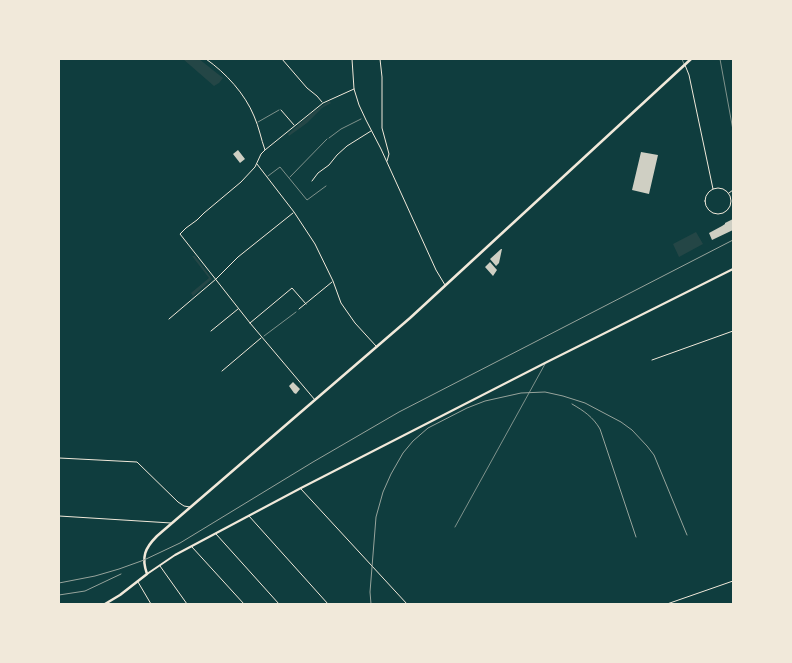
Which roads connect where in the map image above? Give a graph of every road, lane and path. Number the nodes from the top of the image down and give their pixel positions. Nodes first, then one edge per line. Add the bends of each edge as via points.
1 (206, 59) edge
2 (212, 59) edge
3 (282, 59) edge
4 (352, 59) edge
5 (380, 59) edge
6 (682, 59) edge
7 (691, 59) edge
8 (720, 59) edge
9 (210, 61) junction
10 (684, 65) junction
11 (354, 89) junction
12 (323, 103) junction
13 (281, 110) joint
14 (364, 118) junction
15 (257, 123) junction
16 (294, 126) junction
17 (733, 130) edge
18 (372, 131) junction
19 (327, 139) joint
20 (265, 150) junction
21 (386, 161) junction
22 (257, 163) junction
23 (267, 177) junction
24 (290, 178) junction
25 (312, 181) dead end
26 (326, 186) dead end
27 (713, 189) junction
28 (733, 190) edge
29 (728, 193) junction
30 (294, 212) junction
31 (733, 269) edge
32 (216, 279) junction
33 (333, 281) junction
34 (445, 286) junction
35 (306, 304) junction
36 (238, 308) junction
37 (299, 310) joint
38 (169, 319) dead end
39 (250, 323) junction
40 (211, 331) dead end
41 (733, 331) edge
42 (262, 338) junction
43 (377, 347) junction
44 (652, 360) dead end
45 (545, 363) junction
46 (222, 371) dead end
47 (315, 401) junction
48 (59, 458) edge
49 (301, 488) junction
50 (190, 508) junction
51 (249, 515) junction
52 (59, 516) edge
53 (172, 523) junction
54 (456, 528) dead end
55 (215, 533) junction
56 (192, 546) junction
57 (160, 565) junction
58 (147, 574) junction
59 (138, 581) junction
60 (733, 581) edge
61 (105, 604) edge
62 (151, 604) edge
63 (187, 604) edge
64 (244, 604) edge
65 (279, 604) edge
66 (328, 604) edge
67 (407, 604) edge
68 (667, 604) edge

1 - 9 street
2 - 9 street
3 - 12 street
4 - 11 street
5 - 21 street via 382,128 390,154
6 - 10 lane
7 - 10 main road
8 - 17 lane
9 - 15 street via 245,98
10 - 27 street
10 - 34 main road
11 - 12 street
11 - 14 street
12 - 16 street
13 - 15 lane
13 - 16 street
14 - 18 street
14 - 19 path
15 - 20 street
16 - 20 street
18 - 21 street
18 - 25 street via 347,146
19 - 24 lane
20 - 22 street
21 - 34 street
22 - 23 street
22 - 32 street via 237,186 180,234
23 - 24 lane via 280,167
23 - 30 street
24 - 26 lane via 307,200
27 - 29 street via 722,188
27 - 29 street via 704,200 708,210 714,214 722,214 729,209
28 - 29 street
30 - 32 street
30 - 33 street via 315,244
31 - 45 street
32 - 36 street
32 - 38 street
33 - 35 street
33 - 43 street via 341,303
34 - 43 main road
35 - 37 street
35 - 39 street via 292,288
36 - 39 street
36 - 40 street
37 - 42 path
39 - 42 street
41 - 44 street
42 - 46 street
42 - 47 street
43 - 47 main road
45 - 49 street
45 - 54 lane
47 - 50 main road
48 - 50 street via 137,462 178,502
49 - 51 street
49 - 67 street
50 - 53 main road
51 - 55 street
51 - 66 street
52 - 53 street
53 - 58 main road via 147,548 144,563
55 - 56 street
55 - 65 street
56 - 57 street
56 - 64 street
57 - 58 street
57 - 63 street
58 - 59 main road
59 - 61 main road
59 - 62 street
60 - 68 street

